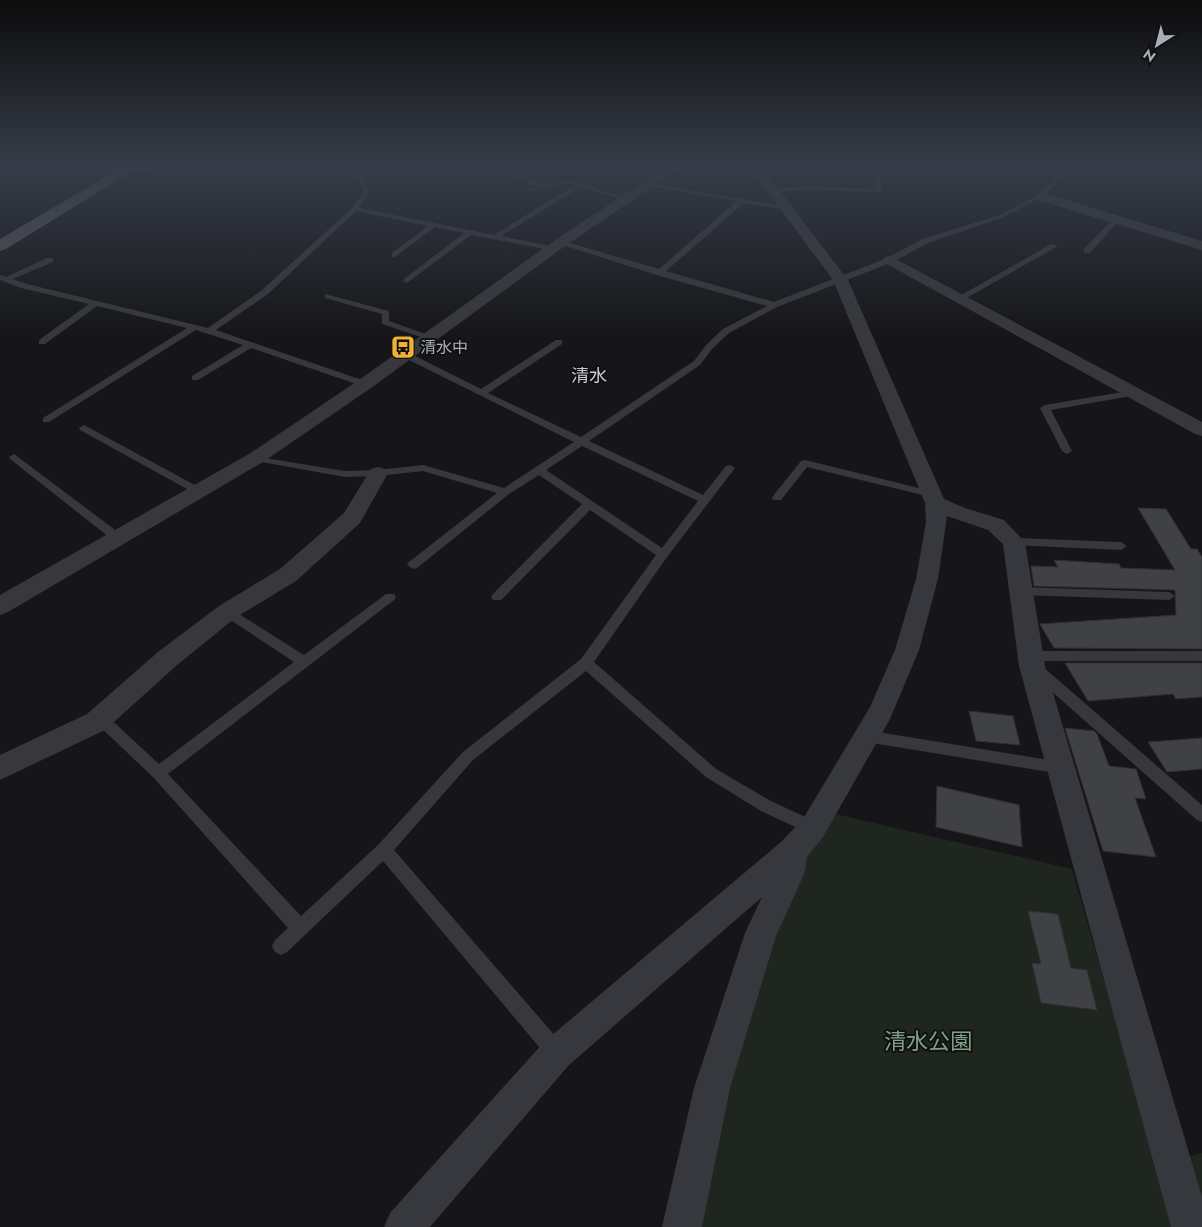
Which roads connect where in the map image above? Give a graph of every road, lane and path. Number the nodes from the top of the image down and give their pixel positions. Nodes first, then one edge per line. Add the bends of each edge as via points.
1 (38, 223) edge
2 (340, 223) edge
3 (426, 223) edge
4 (517, 223) edge
5 (590, 223) edge
6 (717, 223) edge
7 (798, 223) edge
8 (980, 223) edge
9 (1112, 223) edge
10 (1130, 223) edge
11 (434, 225) junction
12 (470, 232) junction
13 (495, 237) junction
14 (0, 246) edge
15 (557, 246) junction
16 (1054, 246) dead end
17 (1202, 246) edge
18 (1087, 251) dead end
19 (395, 255) dead end
20 (50, 260) dead end
21 (890, 260) junction
22 (660, 273) junction
23 (3, 278) edge
24 (840, 280) junction
25 (407, 281) dead end
26 (328, 296) dead end
27 (960, 298) junction
28 (96, 303) junction
29 (774, 305) junction
30 (194, 328) junction
31 (209, 331) junction
32 (430, 337) junction
33 (42, 342) dead end
34 (559, 342) dead end
35 (250, 345) junction
36 (406, 355) junction
37 (195, 378) dead end
38 (365, 384) junction
39 (481, 393) junction
40 (1134, 393) junction
41 (46, 420) dead end
42 (84, 428) dead end
43 (1202, 430) edge
44 (582, 442) junction
45 (1067, 451) dead end
46 (14, 458) dead end
47 (256, 458) junction
48 (730, 468) dead end
49 (539, 470) junction
50 (378, 474) junction
51 (200, 492) junction
52 (505, 492) junction
53 (777, 498) dead end
54 (933, 499) junction
55 (704, 500) junction
56 (590, 504) junction
57 (118, 538) junction
58 (1014, 542) junction
59 (1121, 546) dead end
60 (663, 554) junction
61 (413, 565) dead end
62 (1020, 591) junction
63 (1169, 596) dead end
64 (390, 597) dead end
65 (497, 597) dead end
66 (0, 606) edge
67 (227, 612) junction
68 (1202, 656) edge
69 (1032, 661) junction
70 (304, 662) junction
71 (586, 663) junction
72 (100, 718) junction
73 (866, 736) junction
74 (0, 768) edge
75 (1061, 768) junction
76 (158, 774) junction
77 (1202, 815) edge
78 (803, 840) junction
79 (384, 850) junction
80 (300, 928) junction
81 (281, 946) dead end
82 (557, 1053) junction
83 (404, 1227) edge
84 (682, 1227) edge
85 (1191, 1227) edge

1 - 14 main road
2 - 31 lane via 265,292
3 - 11 lane
4 - 13 lane
5 - 15 street
6 - 22 lane
7 - 24 street
8 - 21 lane via 925,241
9 - 18 lane
10 - 17 street
11 - 12 lane
11 - 19 lane
12 - 13 lane
12 - 25 lane
13 - 15 lane
15 - 22 lane
15 - 32 street
16 - 27 lane
20 - 23 lane
21 - 24 lane
21 - 27 street
22 - 29 lane
23 - 28 lane
24 - 29 lane
24 - 54 street
26 - 32 lane via 386,313 385,322
27 - 40 street
28 - 30 lane
28 - 33 lane
29 - 44 lane via 726,331 697,363
30 - 31 lane
30 - 41 lane
31 - 35 lane
32 - 36 street
34 - 39 lane
35 - 37 lane
35 - 38 lane
36 - 38 street
36 - 39 lane
38 - 47 street
39 - 44 lane
40 - 43 street
40 - 45 lane via 1045,408
42 - 51 lane
44 - 49 lane
44 - 55 lane
46 - 57 lane
47 - 50 lane via 345,474
47 - 51 street
48 - 55 lane
49 - 52 lane
49 - 56 lane
50 - 52 lane via 423,468
50 - 67 street via 352,518 288,575
51 - 57 street
52 - 61 lane
53 - 54 lane via 805,463
54 - 58 street via 958,513 996,525
54 - 73 street via 937,522 927,580 907,650 881,711
55 - 60 lane
56 - 60 lane
56 - 65 lane
57 - 66 street
58 - 59 lane
58 - 62 street
60 - 71 lane
62 - 63 lane
62 - 69 street
64 - 70 lane
67 - 70 lane
67 - 72 street
68 - 69 lane
69 - 75 street
69 - 77 lane
70 - 76 lane
71 - 78 lane via 711,773 766,806
71 - 79 lane via 468,756
72 - 74 street
72 - 76 lane
73 - 75 lane
73 - 78 street
75 - 85 street
76 - 80 lane
78 - 82 street
78 - 84 street via 761,933 712,1088
79 - 80 lane
79 - 82 lane
80 - 81 lane
82 - 83 street

